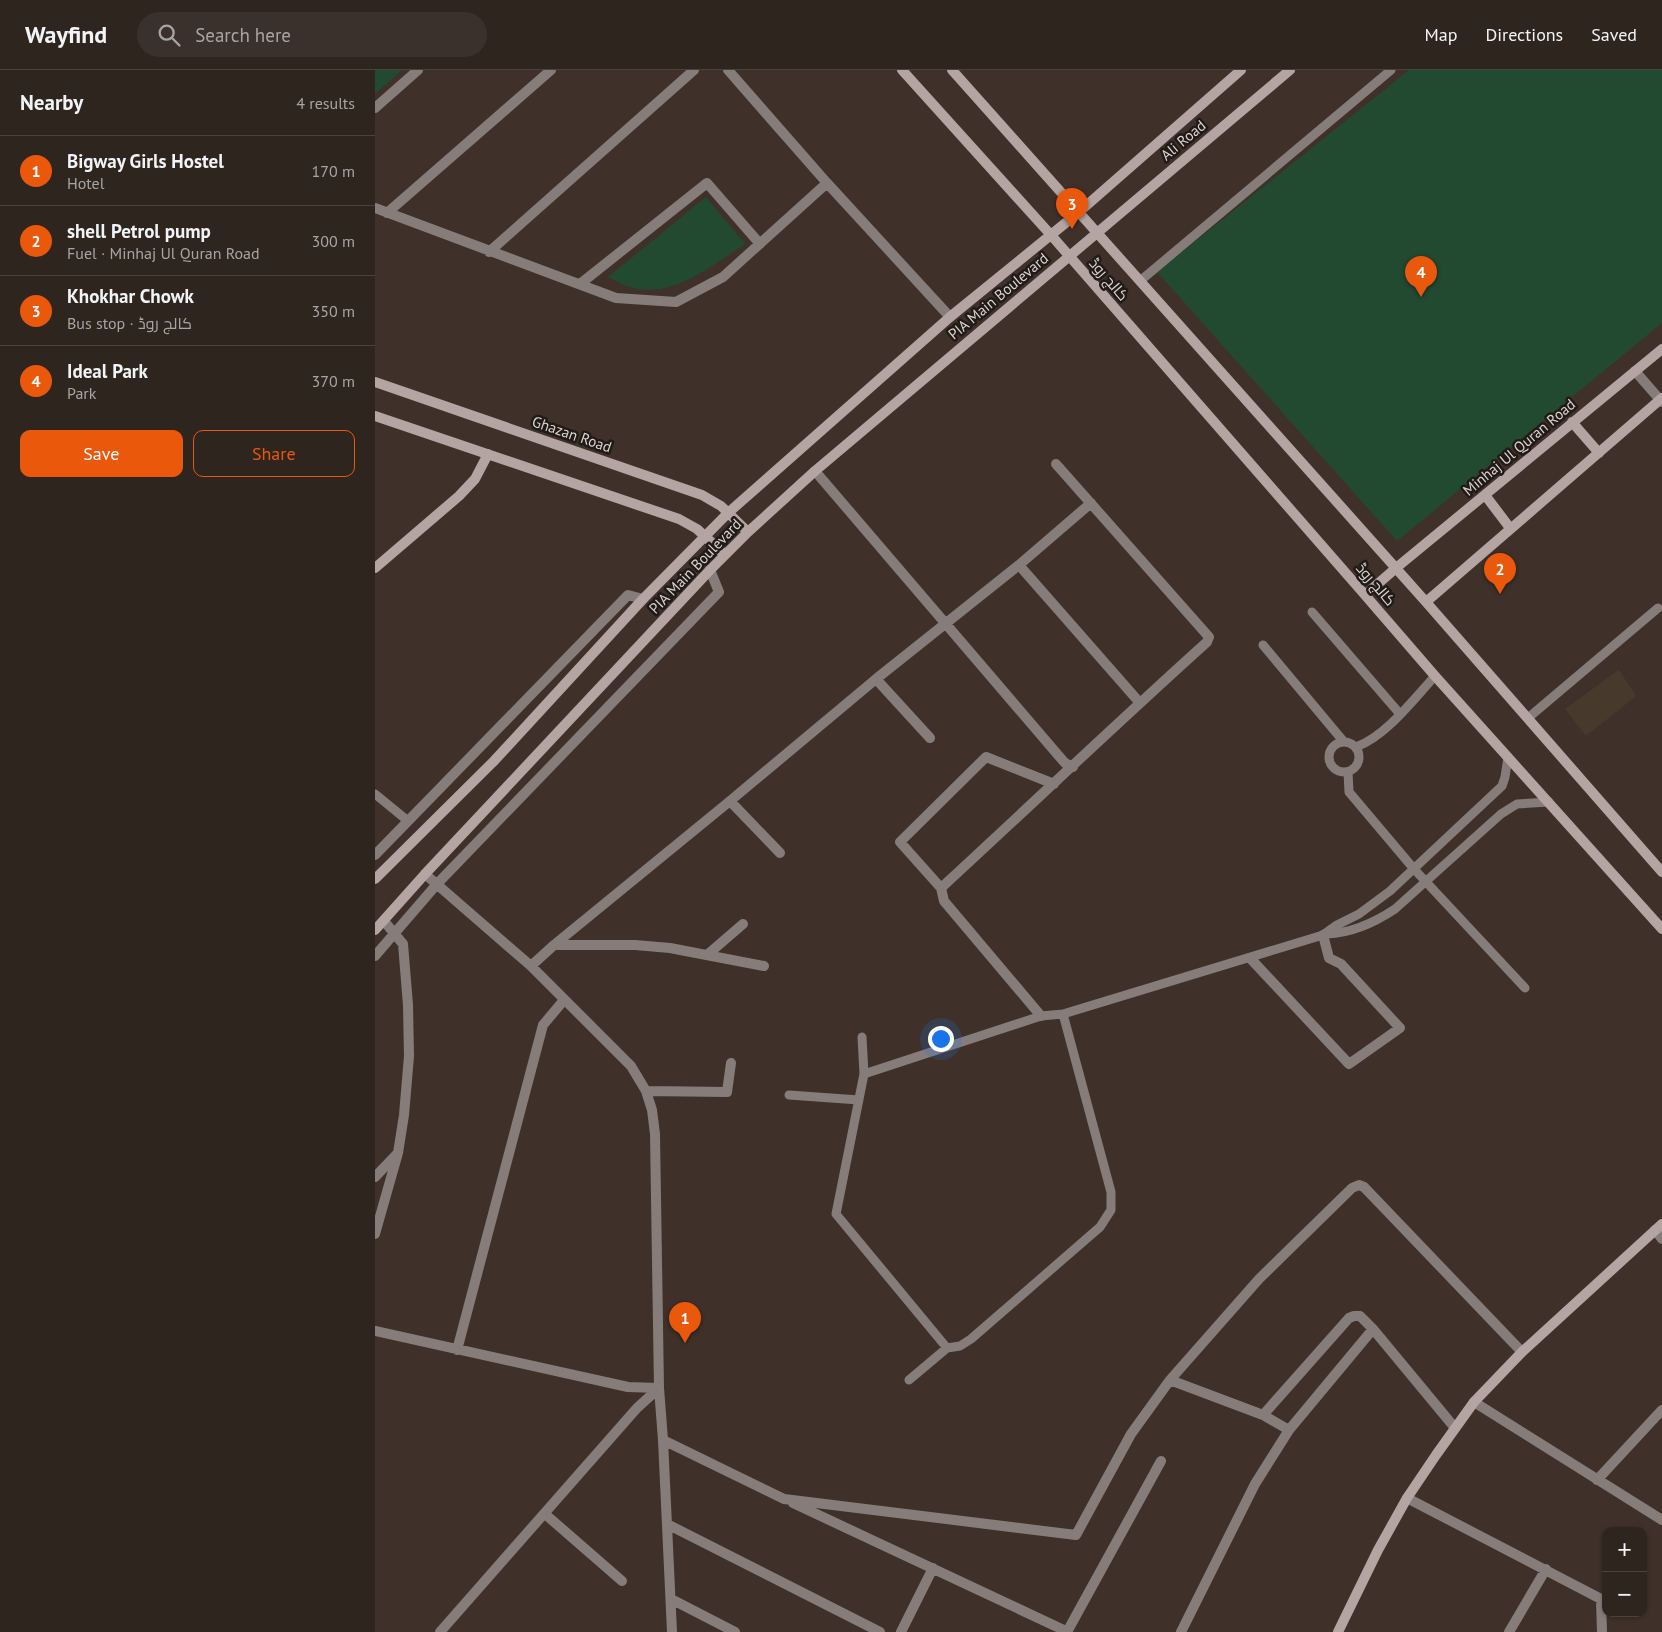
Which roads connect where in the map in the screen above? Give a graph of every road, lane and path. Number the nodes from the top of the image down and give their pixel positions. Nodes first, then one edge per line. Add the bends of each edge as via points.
1 (418, 70) edge
2 (551, 70) edge
3 (694, 70) edge
4 (728, 70) edge
5 (902, 70) edge
6 (952, 70) edge
7 (1241, 70) edge
8 (1290, 70) edge
9 (1391, 70) edge
10 (375, 108) edge
11 (827, 183) junction
12 (375, 208) edge
13 (1079, 212) junction
14 (387, 213) junction
15 (1096, 232) junction
16 (1051, 236) junction
17 (760, 244) junction
18 (489, 252) junction
19 (1068, 256) junction
20 (1140, 281) junction
21 (580, 284) junction
22 (950, 317) junction
23 (1662, 349) edge
24 (1635, 371) junction
25 (375, 382) edge
26 (1661, 400) edge
27 (375, 416) edge
28 (1572, 422) junction
29 (1599, 453) junction
30 (488, 454) junction
31 (1057, 464) dead end
32 (815, 470) junction
33 (1485, 494) junction
34 (1091, 503) junction
35 (728, 513) junction
36 (1510, 528) junction
37 (749, 532) junction
38 (705, 536) junction
39 (725, 555) junction
40 (1019, 565) junction
41 (375, 568) edge
42 (1395, 568) junction
43 (710, 570) junction
44 (1365, 595) junction
45 (643, 599) junction
46 (1426, 602) junction
47 (1658, 608) dead end
48 (1313, 612) dead end
49 (945, 622) junction
50 (1263, 645) dead end
51 (1435, 676) junction
52 (876, 679) junction
53 (1140, 703) junction
54 (1400, 714) junction
55 (1528, 718) junction
56 (930, 738) dead end
57 (1344, 742) junction
58 (1356, 747) junction
59 (1508, 757) junction
60 (1073, 767) junction
61 (1348, 772) junction
62 (1054, 784) junction
63 (375, 794) edge
64 (730, 801) junction
65 (1549, 802) junction
66 (408, 821) junction
67 (779, 853) dead end
68 (375, 855) edge
69 (1414, 869) junction
70 (1662, 872) edge
71 (425, 874) junction
72 (375, 879) edge
73 (1427, 882) junction
74 (437, 884) junction
75 (941, 888) junction
76 (384, 921) junction
77 (743, 924) dead end
78 (1662, 929) edge
79 (375, 930) edge
80 (396, 933) junction
81 (1325, 934) junction
82 (554, 945) junction
83 (707, 955) junction
84 (375, 956) edge
85 (1250, 958) junction
86 (531, 966) junction
87 (764, 966) dead end
88 (1525, 988) dead end
89 (564, 1000) junction
90 (1063, 1014) junction
91 (1041, 1016) junction
92 (862, 1037) dead end
93 (731, 1062) dead end
94 (864, 1074) junction
95 (646, 1091) junction
96 (789, 1095) dead end
97 (859, 1100) junction
98 (398, 1153) junction
99 (375, 1177) edge
100 (1659, 1227) edge
101 (375, 1234) edge
102 (1662, 1238) edge
103 (1373, 1329) junction
104 (375, 1331) edge
105 (947, 1348) junction
106 (457, 1350) junction
107 (1521, 1352) junction
108 (909, 1380) dead end
109 (1170, 1380) junction
110 (659, 1388) junction
111 (1474, 1402) junction
112 (1662, 1410) edge
113 (1263, 1415) junction
114 (1455, 1428) junction
115 (1289, 1430) junction
116 (663, 1440) junction
117 (1597, 1480) junction
118 (1407, 1498) junction
119 (784, 1499) junction
120 (1139, 1501) dead end
121 (545, 1514) junction
122 (1662, 1520) edge
123 (667, 1524) junction
124 (933, 1568) junction
125 (1546, 1569) junction
126 (622, 1581) dead end
127 (671, 1599) junction
128 (440, 1632) edge
129 (672, 1632) edge
130 (735, 1632) edge
131 (880, 1632) edge
132 (901, 1632) edge
133 (1067, 1632) edge
134 (1181, 1632) edge
135 (1338, 1632) edge
136 (1509, 1632) edge
137 (1601, 1632) edge

1 - 10 street
2 - 14 street
3 - 18 street
4 - 11 street
5 - 16 main road
6 - 13 main road
7 - 13 main road, Ali Road
8 - 15 main road, Ali Road
9 - 20 lane
11 - 17 street
11 - 22 street
12 - 14 street
13 - 15 main road, کالج روڈ
13 - 16 main road, Ali Road
14 - 18 street
15 - 19 main road, Ali Road
15 - 20 main road, کالج روڈ
16 - 19 main road, کالج روڈ
16 - 22 main road, PIA Main Boulevard
17 - 21 street via 723,277 676,302 617,298
17 - 21 street via 707,183
18 - 21 street
19 - 32 main road, PIA Main Boulevard
19 - 44 main road, کالج روڈ
20 - 42 main road, کالج روڈ
22 - 35 main road, PIA Main Boulevard
23 - 24 main road, Minhaj Ul Quran Road
24 - 26 street
24 - 28 main road, Minhaj Ul Quran Road
25 - 35 main road, Ghazan Road via 693,492 712,500
26 - 29 main road
27 - 30 main road
28 - 29 main road
28 - 33 main road, Minhaj Ul Quran Road
29 - 36 main road
30 - 38 main road via 679,519
30 - 41 main road via 475,479 459,496
31 - 34 street
32 - 37 main road, PIA Main Boulevard
32 - 49 street
33 - 36 main road
33 - 42 main road, Minhaj Ul Quran Road
34 - 40 street
34 - 53 street via 1209,637
35 - 37 main road, Ghazan Road
35 - 38 main road, PIA Main Boulevard
36 - 46 main road
37 - 39 main road, PIA Main Boulevard
38 - 39 main road
38 - 45 main road, PIA Main Boulevard
39 - 43 main road, PIA Main Boulevard
40 - 49 street
40 - 53 street
42 - 44 main road, Minhaj Ul Quran Road
42 - 46 main road, کالج روڈ
43 - 71 main road, PIA Main Boulevard
43 - 74 street via 719,592
44 - 51 main road, کالج روڈ
45 - 66 street via 628,595
45 - 72 main road, PIA Main Boulevard via 494,761
46 - 55 main road, کالج روڈ
47 - 55 lane
48 - 54 lane
49 - 52 street
49 - 60 street via 1065,763
50 - 57 lane
51 - 54 lane
51 - 59 main road, کالج روڈ
52 - 56 street
52 - 64 street
53 - 60 street
54 - 58 lane via 1369,742
55 - 70 main road, کالج روڈ
57 - 58 lane
57 - 61 lane via 1334,746 1329,755 1331,765 1338,772
58 - 61 lane via 1360,756 1357,766
59 - 65 main road, کالج روڈ
59 - 69 lane via 1502,786
60 - 62 street
61 - 69 lane via 1349,792
62 - 75 street
62 - 75 street via 986,757 900,842
63 - 66 lane
64 - 67 street
64 - 82 street
65 - 73 lane via 1517,804 1501,814
65 - 78 main road, کالج روڈ
66 - 68 street
69 - 73 lane
69 - 81 lane via 1376,902
71 - 74 street
71 - 76 main road, PIA Main Boulevard
73 - 81 lane via 1376,922 1352,931
73 - 88 lane
74 - 80 street
74 - 86 street
75 - 91 street via 944,901
76 - 79 main road, PIA Main Boulevard
76 - 80 street
77 - 83 street
80 - 84 street
80 - 98 street via 403,944 409,1039
81 - 85 lane
81 - 85 street via 1329,958 1341,964 1400,1028 1349,1064
82 - 83 street via 635,944
82 - 86 street
83 - 87 street
85 - 90 lane
86 - 89 street
89 - 95 street via 631,1066
89 - 106 street via 543,1025
90 - 91 lane
90 - 105 lane via 1111,1192 1111,1210 1100,1227 971,1339 960,1346
91 - 94 lane
92 - 94 lane
93 - 95 street via 727,1092
94 - 97 lane
95 - 110 street via 655,1134
96 - 97 lane
97 - 105 lane via 836,1214
98 - 99 street
98 - 101 street
100 - 102 street
100 - 107 main road
103 - 113 street via 1360,1316 1349,1318
103 - 114 street
103 - 115 street
104 - 106 street
105 - 108 lane
106 - 110 street via 628,1387
107 - 109 street via 1359,1185 1352,1188 1259,1279
107 - 111 main road
109 - 113 street
109 - 119 street via 1131,1434 1076,1535
110 - 116 street
110 - 121 street via 637,1408
111 - 114 main road
111 - 117 street
112 - 117 street
113 - 115 street
114 - 118 main road
115 - 134 street via 1255,1484
116 - 119 street
116 - 123 street
117 - 122 street
118 - 125 street
118 - 135 main road
119 - 124 street
120 - 133 street
121 - 126 street
121 - 128 street
123 - 127 street
123 - 131 street
124 - 132 street
124 - 133 street
125 - 136 street
125 - 137 street via 1601,1599
127 - 129 street
127 - 130 street

